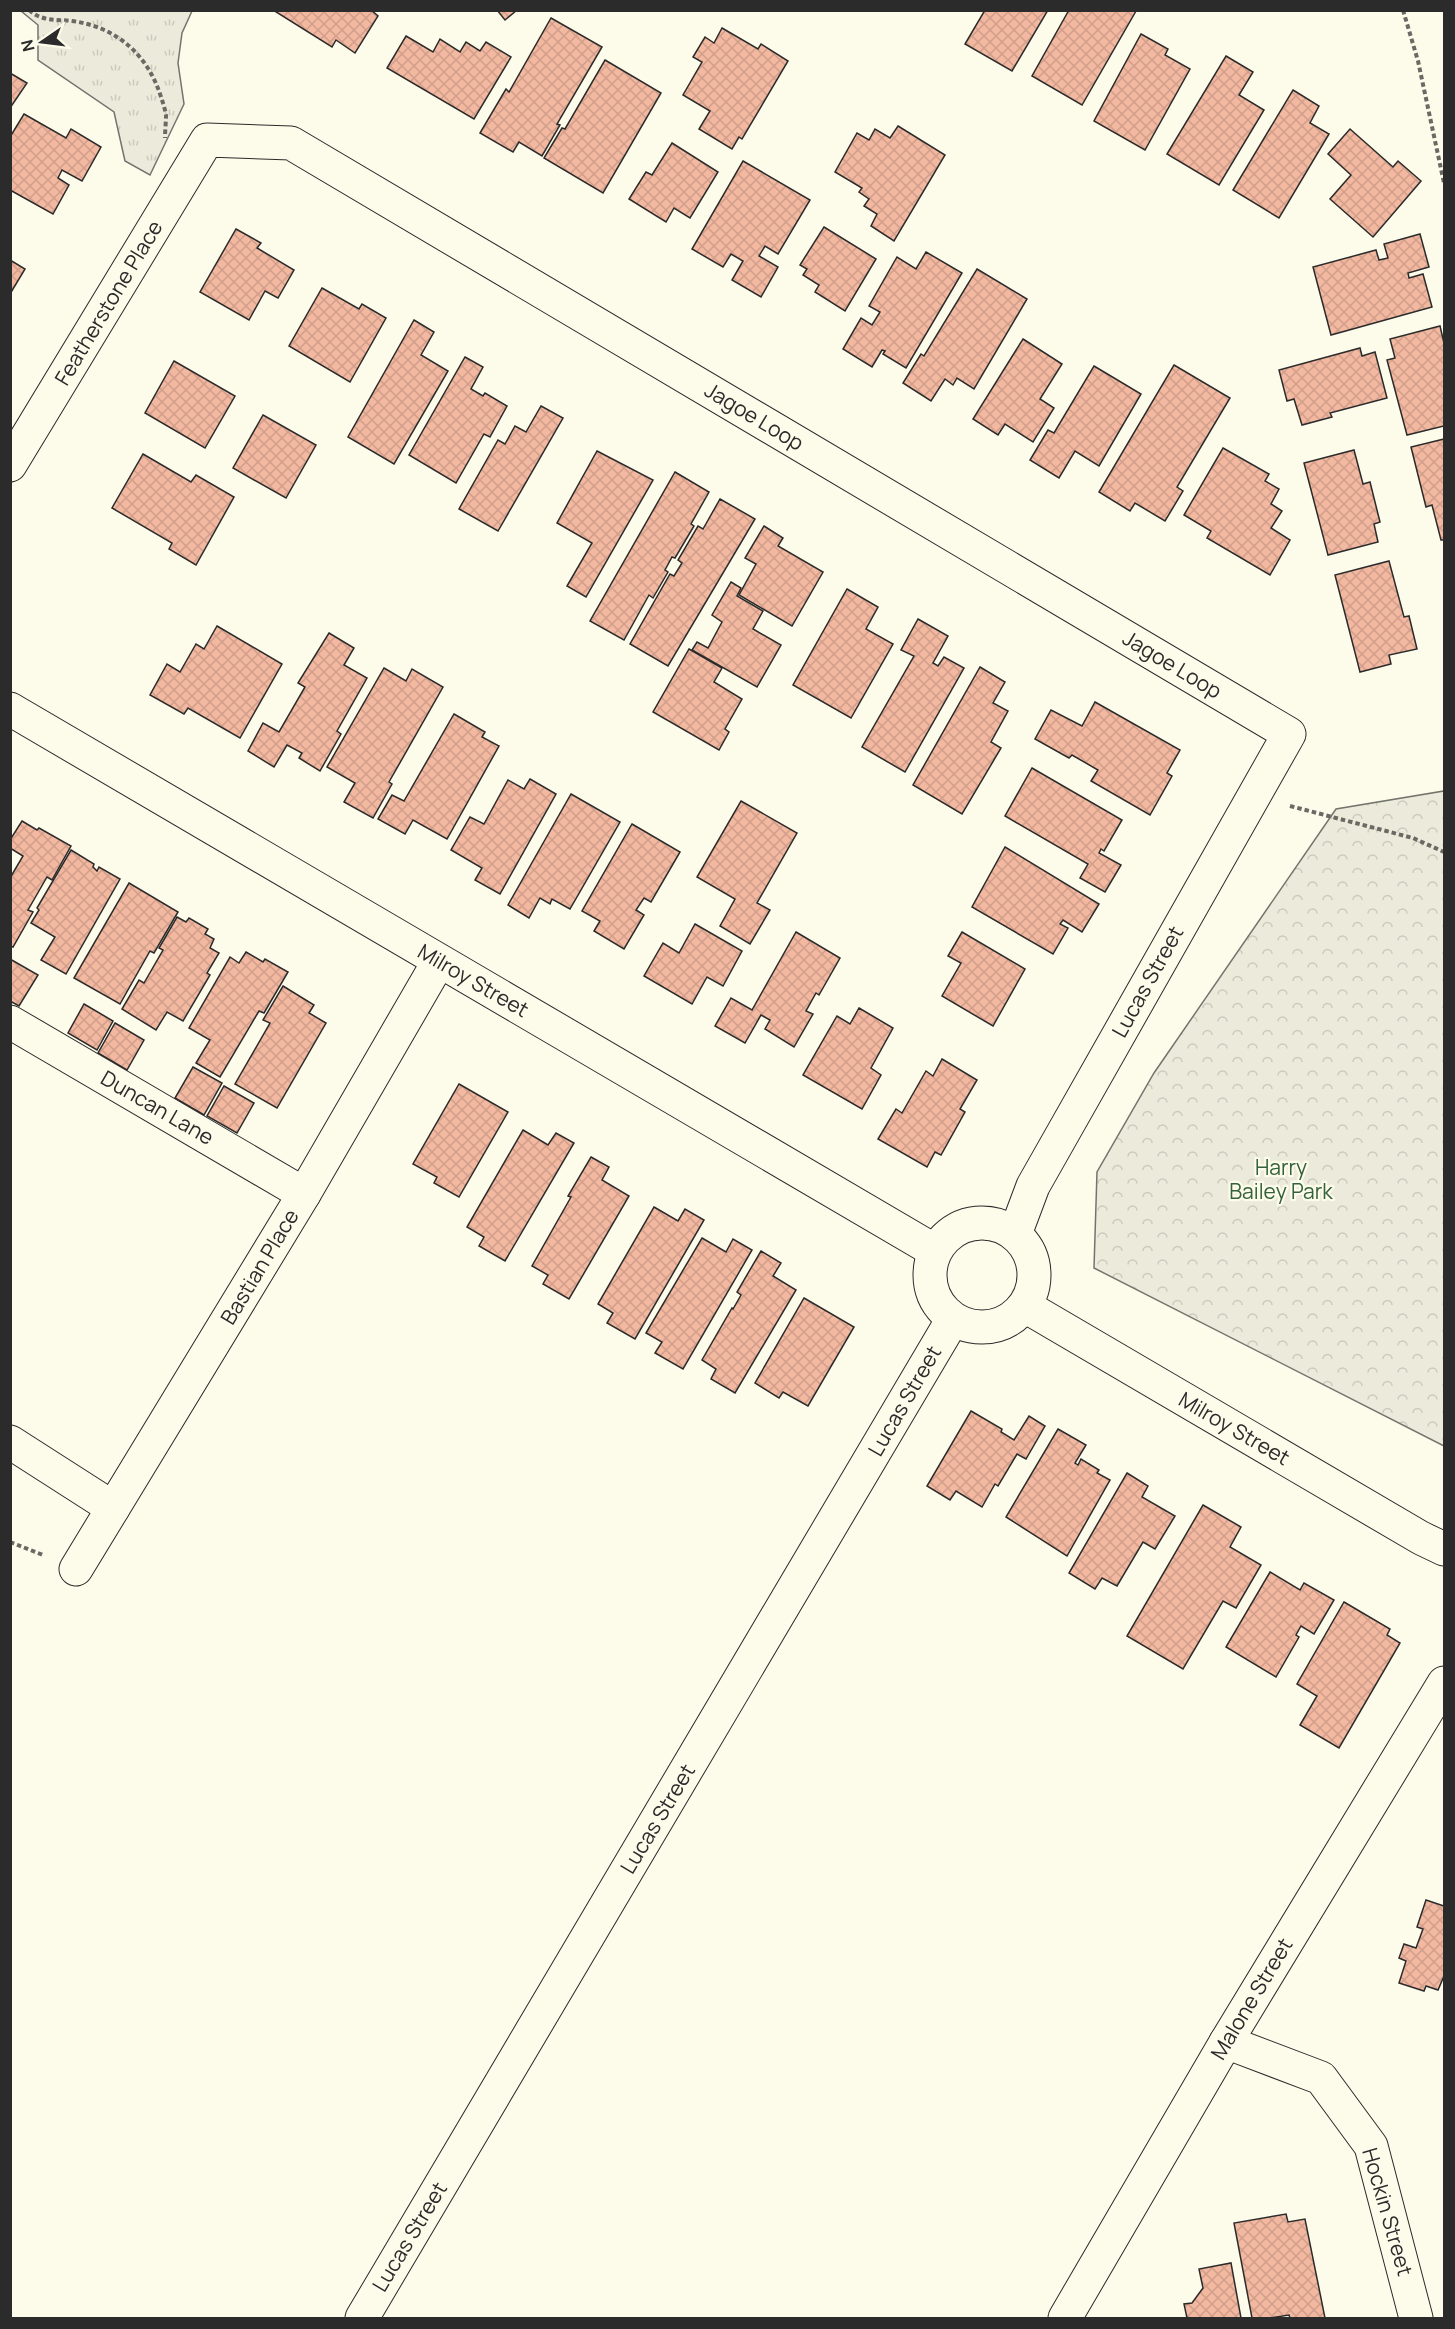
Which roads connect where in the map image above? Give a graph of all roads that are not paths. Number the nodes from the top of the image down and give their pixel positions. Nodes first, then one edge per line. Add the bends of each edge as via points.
1 (207, 140) joint
2 (10, 465) edge
3 (10, 709) edge
4 (1289, 734) joint
5 (439, 961) junction
6 (10, 1022) edge
7 (304, 1194) junction
8 (1015, 1234) junction
9 (935, 1251) junction
10 (1025, 1306) junction
11 (953, 1319) junction
12 (10, 1442) edge
13 (113, 1508) junction
14 (1444, 1549) edge
15 (76, 1569) dead end
16 (1444, 1683) edge
17 (1226, 2042) junction
18 (362, 2319) edge
19 (1065, 2319) edge
20 (1416, 2319) edge

1 - 2 street, Featherstone Place
1 - 4 street, Jagoe Loop via 291,143
3 - 5 street, Milroy Street
4 - 8 street, Lucas Street via 1033,1186
5 - 7 street, Bastian Place
5 - 9 street, Milroy Street
6 - 7 street, Duncan Lane
7 - 13 street, Bastian Place
8 - 9 street via 986,1222 971,1224 956,1229
8 - 10 street via 1033,1260 1035,1276
9 - 11 street via 930,1281 934,1295
10 - 11 street via 1016,1316 991,1327 971,1326
10 - 14 street, Milroy Street
11 - 18 street, Lucas Street
12 - 13 street
13 - 15 street, Bastian Place
16 - 17 street, Malone Street
17 - 19 street, Malone Street
17 - 20 street, Hockin Street via 1321,2078 1371,2146

